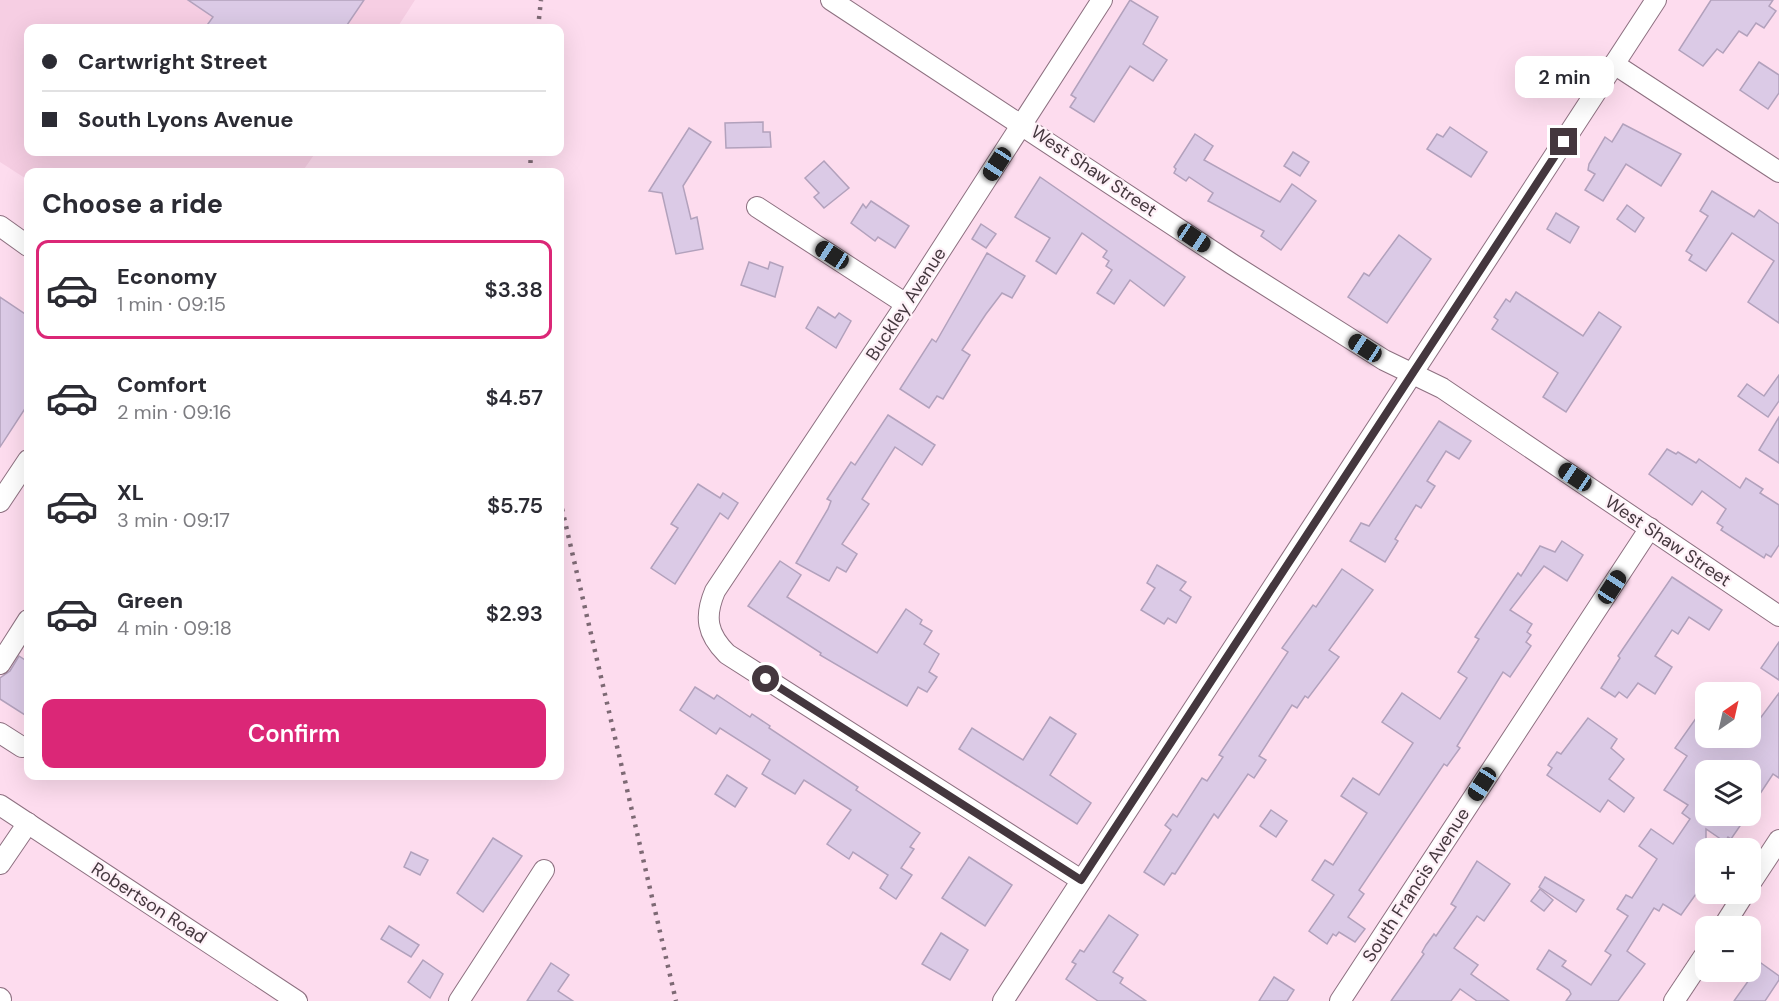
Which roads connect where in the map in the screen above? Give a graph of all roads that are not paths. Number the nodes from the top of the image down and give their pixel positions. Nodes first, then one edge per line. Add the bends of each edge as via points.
1 (831, 0) edge
2 (1102, 0) edge
3 (1656, 0) edge
4 (1614, 64) junction
5 (1022, 123) junction
6 (1779, 171) edge
7 (757, 207) dead end
8 (0, 226) edge
9 (24, 243) edge
10 (906, 304) junction
11 (1413, 374) junction
12 (24, 466) edge
13 (0, 502) edge
14 (1650, 528) junction
15 (1779, 616) edge
16 (24, 626) edge
17 (0, 664) edge
18 (0, 733) edge
19 (22, 747) dead end
20 (0, 805) edge
21 (28, 823) junction
22 (1779, 840) edge
23 (0, 864) edge
24 (1761, 867) edge
25 (544, 870) dead end
26 (1081, 880) junction
27 (1695, 970) edge
28 (297, 1001) edge
29 (459, 1001) edge
30 (1003, 1001) edge
31 (1340, 1001) edge
32 (1674, 1001) edge

1 - 5 street, West Shaw Street
2 - 5 street, Buckley Avenue
3 - 4 street
4 - 6 street
4 - 11 street
5 - 10 street, Buckley Avenue
5 - 11 street, West Shaw Street via 1232,264 1384,360
7 - 10 street
8 - 9 street
10 - 26 street, Buckley Avenue via 715,591 708,606 708,625 714,641 727,654
11 - 14 street, West Shaw Street via 1442,388
11 - 26 street
12 - 13 street
14 - 15 street, West Shaw Street
14 - 31 street, South Francis Avenue
16 - 17 street
18 - 19 street
20 - 21 street, Robertson Road
21 - 23 street
21 - 28 street, Robertson Road
22 - 24 street
25 - 29 street
26 - 30 street
27 - 32 street

